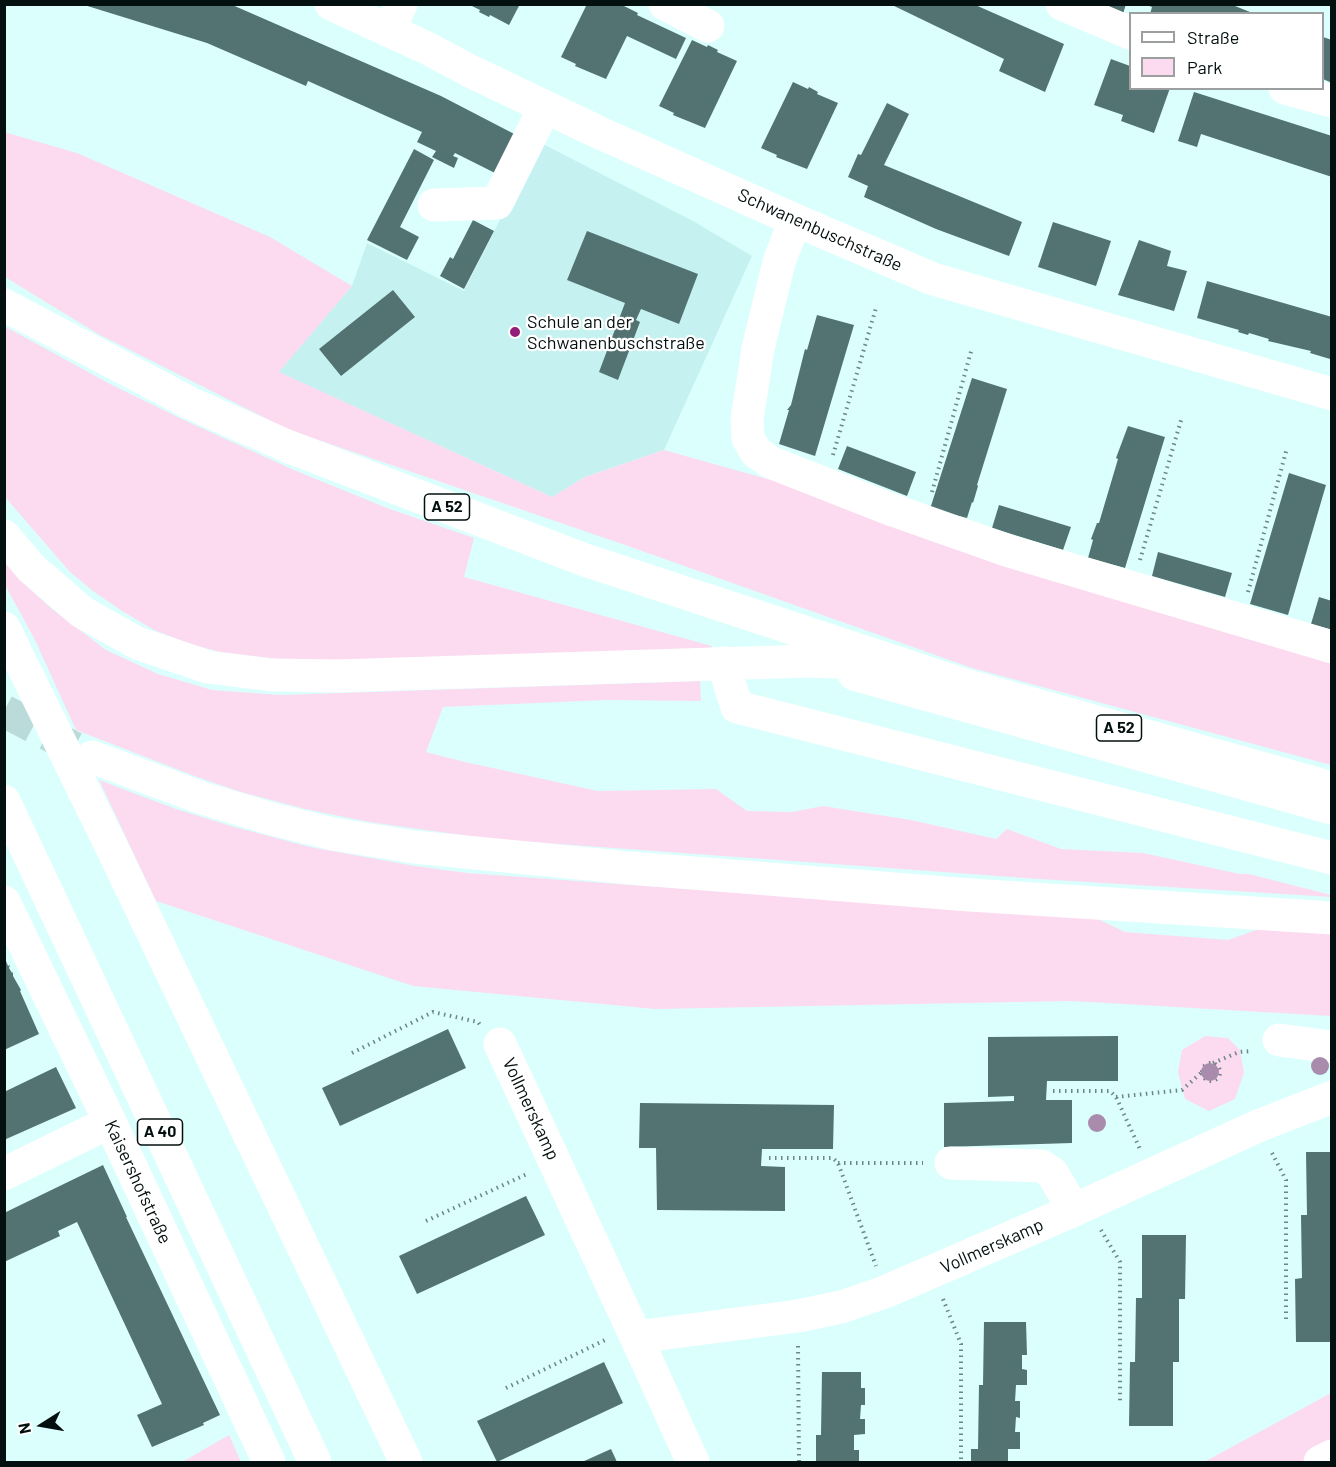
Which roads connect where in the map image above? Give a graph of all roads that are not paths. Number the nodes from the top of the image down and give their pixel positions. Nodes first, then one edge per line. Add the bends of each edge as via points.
1 (331, 4) edge
2 (665, 4) edge
3 (1062, 4) edge
4 (395, 18) edge
5 (708, 26) dead end
6 (1129, 32) edge
7 (1292, 90) edge
8 (1332, 101) edge
9 (545, 107) junction
10 (434, 205) dead end
11 (795, 220) junction
12 (4, 305) edge
13 (1332, 394) edge
14 (4, 536) edge
15 (4, 628) edge
16 (1332, 646) edge
17 (808, 661) junction
18 (723, 663) junction
19 (907, 665) junction
20 (92, 757) tunnel mouth
21 (1332, 788) edge
22 (4, 801) edge
23 (1332, 808) edge
24 (1323, 856) edge
25 (4, 902) edge
26 (1332, 918) edge
27 (1279, 1040) road end
28 (500, 1044) road end
29 (1332, 1047) edge
30 (1332, 1097) edge
31 (110, 1122) junction
32 (951, 1163) road end
33 (4, 1174) edge
34 (1074, 1210) junction
35 (634, 1332) junction
36 (1332, 1456) edge
37 (269, 1462) edge
38 (315, 1462) edge
39 (405, 1462) edge
40 (693, 1462) edge
41 (1320, 1462) edge

1 - 4 main road, Schwanenbuschstraße
2 - 5 main road
3 - 6 main road
4 - 9 main road, Schwanenbuschstraße via 428,48
7 - 8 main road
9 - 10 main road via 497,203
9 - 11 main road, Schwanenbuschstraße
11 - 13 main road, Schwanenbuschstraße via 933,279
11 - 16 main road via 779,262 758,349 747,419 748,438 756,452 770,462 825,484 1009,551
12 - 19 main road, A 52 via 192,404 287,446 585,560
14 - 18 main road via 31,568 82,612 137,643 208,667 272,675 337,676
15 - 39 main road
17 - 18 main road
17 - 19 main road
17 - 23 main road, A 52
18 - 24 main road via 737,707
19 - 21 main road, A 52 via 965,685
20 - 26 main road via 272,819 414,847 946,893
22 - 38 main road, A 40
25 - 31 main road, Kaisershofstraße
27 - 29 main road
28 - 35 main road, Vollmerskamp
30 - 34 main road, Vollmerskamp via 1258,1126
31 - 33 main road
31 - 37 main road, Kaisershofstraße
32 - 34 main road via 1042,1166 1052,1173
34 - 35 main road, Vollmerskamp via 885,1292 841,1307 798,1316
35 - 40 main road, Vollmerskamp
36 - 41 main road

